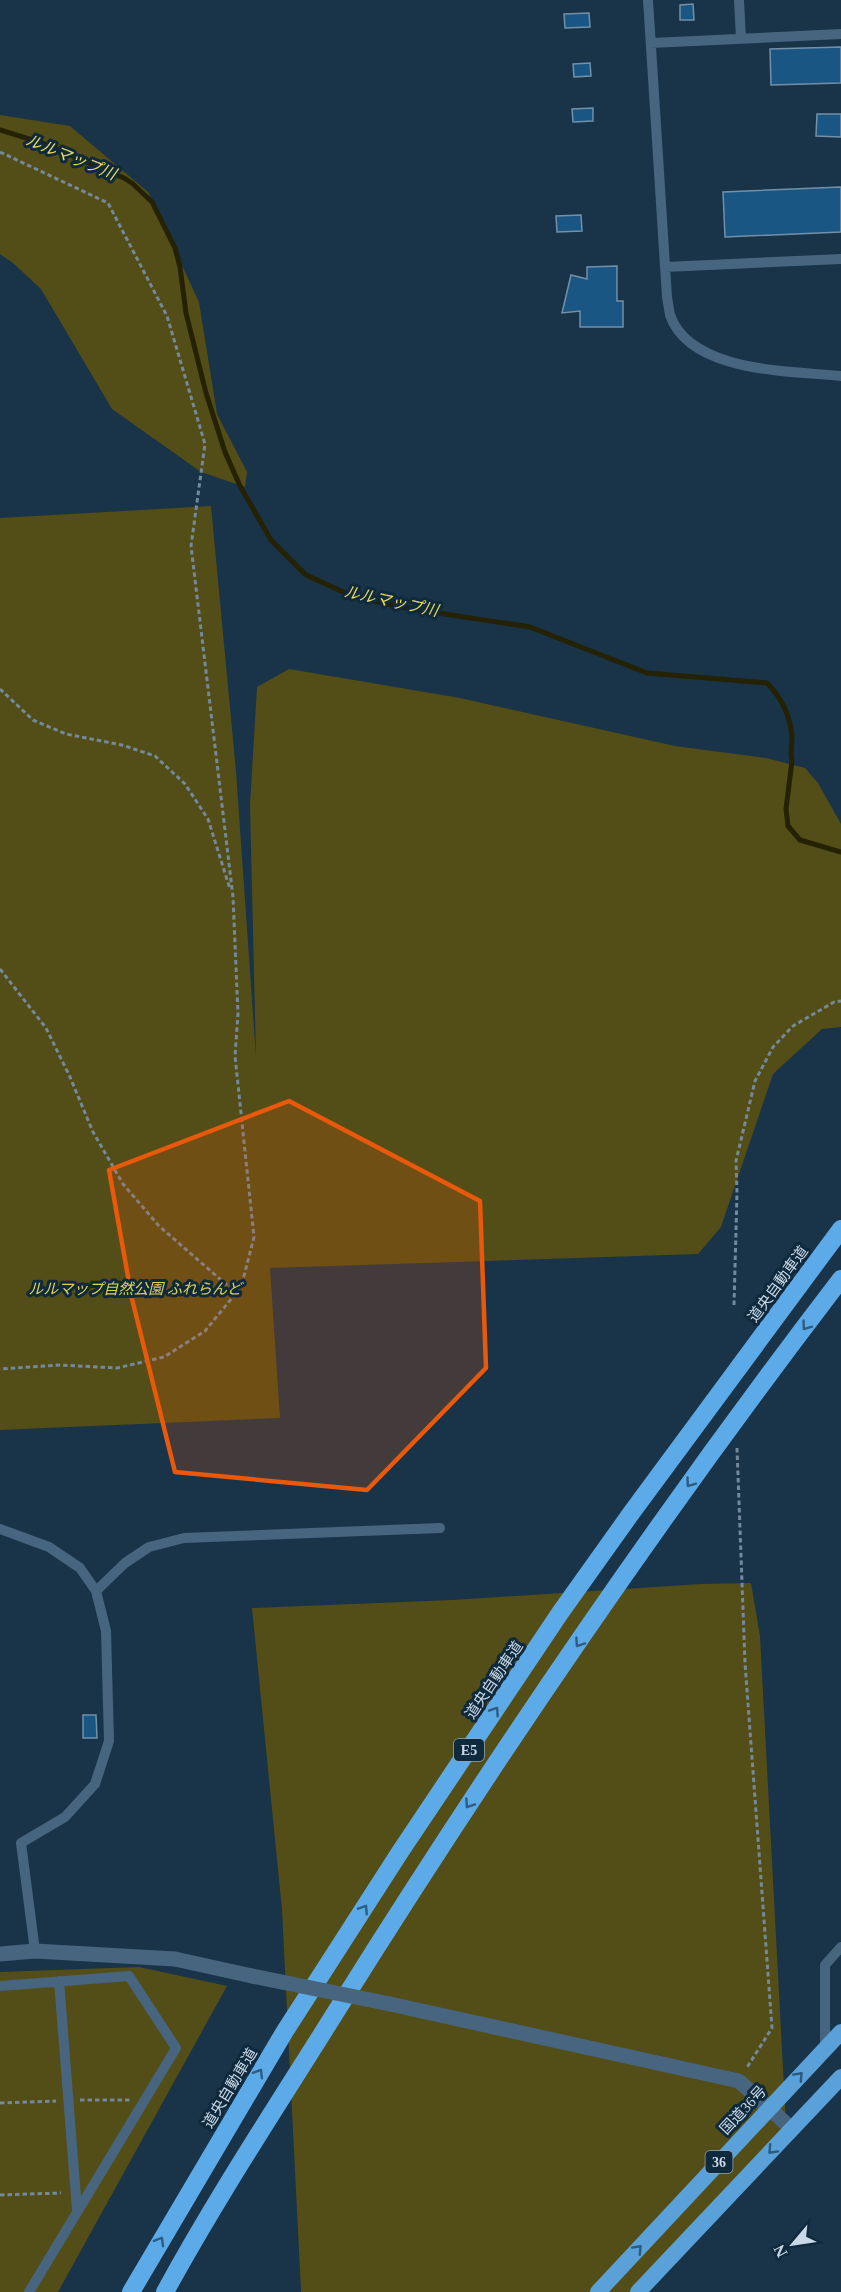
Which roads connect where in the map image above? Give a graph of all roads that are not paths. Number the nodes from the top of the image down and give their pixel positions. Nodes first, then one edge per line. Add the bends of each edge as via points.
1 (648, 0) edge
2 (739, 0) edge
3 (841, 34) edge
4 (741, 39) junction
5 (651, 43) junction
6 (841, 260) edge
7 (665, 267) junction
8 (841, 376) edge
9 (841, 1229) edge
10 (841, 1279) edge
11 (440, 1528) dead end
12 (0, 1529) edge
13 (96, 1591) junction
14 (841, 1947) edge
15 (35, 1951) junction
16 (0, 1954) edge
17 (59, 1981) junction
18 (0, 1986) edge
19 (841, 2032) edge
20 (825, 2049) junction
21 (841, 2077) edge
22 (770, 2108) junction
23 (792, 2129) junction
24 (77, 2211) junction
25 (29, 2292) edge
26 (131, 2292) edge
27 (165, 2292) edge
28 (598, 2292) edge
29 (638, 2292) edge

1 - 5 lane
2 - 4 lane
3 - 4 lane
4 - 5 lane
5 - 7 lane
6 - 7 lane
7 - 8 lane via 671,317 700,350 736,364
26 -> 9 highway, 道央自動車道 / E5 via 285,2031 406,1842 593,1567
10 -> 27 highway, E5 via 650,1538 422,1873
11 - 13 lane via 184,1538 149,1547 125,1563
12 - 13 lane via 49,1547 80,1568
13 - 15 lane via 106,1631 109,1741 95,1784 65,1817 21,1843
14 - 20 lane via 825,1965
15 - 16 street
15 - 22 street, bridge via 175,1959 390,2004 739,2081
17 - 18 lane
17 - 24 lane
17 - 24 lane via 129,1976 176,2048
19 - 20 highway, 国道36号 / 36
22 -> 20 highway, 国道36号 / 36
21 - 23 highway, 36
22 - 23 street
28 -> 22 highway, 国道36号 / 36
23 -> 29 highway, 36
24 - 25 lane

